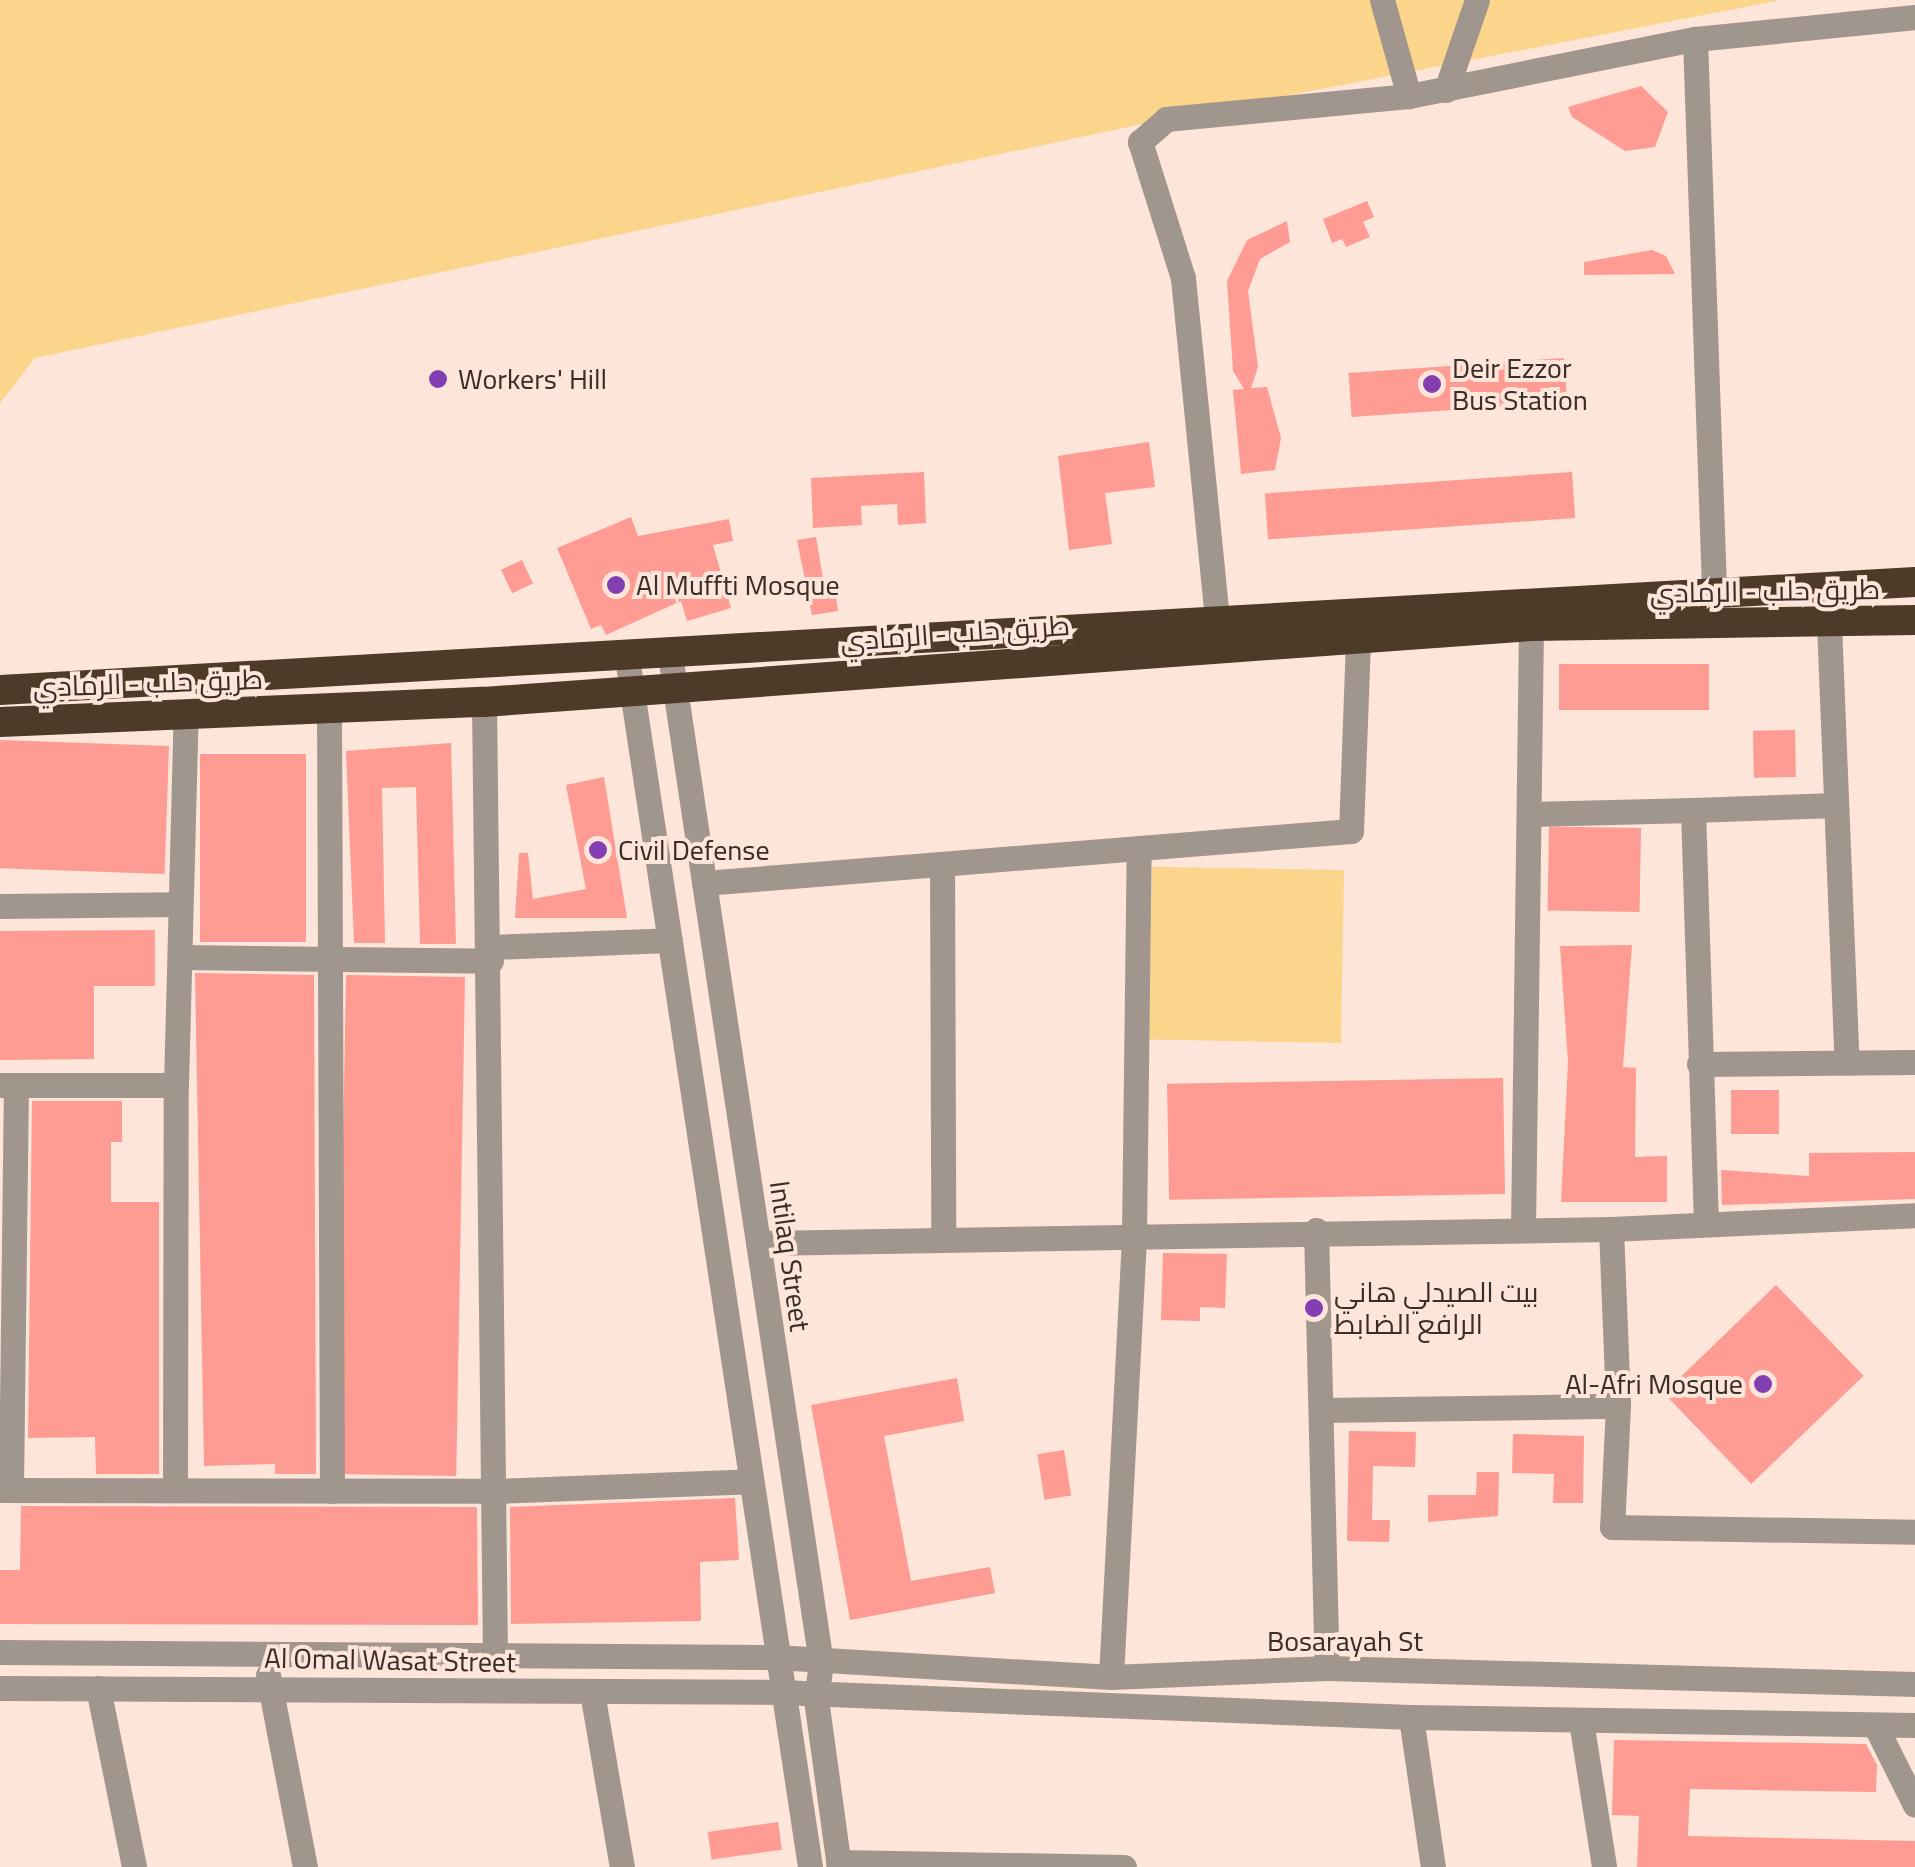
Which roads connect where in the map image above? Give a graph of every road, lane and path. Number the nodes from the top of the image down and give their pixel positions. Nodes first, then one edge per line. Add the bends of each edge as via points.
1 (1382, 0) edge
2 (1477, 0) edge
3 (1915, 17) edge
4 (1695, 39) junction
5 (1446, 90) junction
6 (1409, 96) junction
7 (1915, 582) edge
8 (1714, 589) junction
9 (1217, 619) junction
10 (1915, 620) edge
11 (1829, 624) junction
12 (1531, 626) junction
13 (1358, 636) junction
14 (670, 655) junction
15 (626, 658) junction
16 (675, 686) junction
17 (0, 690) edge
18 (632, 690) junction
19 (484, 702) junction
20 (328, 709) junction
21 (186, 713) junction
22 (0, 722) edge
23 (1836, 805) junction
24 (1693, 810) junction
25 (1530, 814) junction
26 (1139, 848) junction
27 (942, 865) junction
28 (704, 883) junction
29 (179, 904) junction
30 (0, 906) edge
31 (670, 940) junction
32 (491, 954) junction
33 (181, 957) junction
34 (328, 958) junction
35 (1915, 1062) edge
36 (1848, 1063) junction
37 (1699, 1064) junction
38 (8, 1085) edge
39 (176, 1085) junction
40 (1915, 1215) edge
41 (1706, 1222) junction
42 (1611, 1229) junction
43 (1316, 1230) junction
44 (1523, 1230) junction
45 (1134, 1235) junction
46 (943, 1239) junction
47 (758, 1243) junction
48 (1618, 1406) junction
49 (1321, 1410) junction
50 (751, 1482) junction
51 (5, 1490) edge
52 (175, 1490) junction
53 (332, 1490) junction
54 (496, 1490) junction
55 (1915, 1532) edge
56 (0, 1652) edge
57 (495, 1653) junction
58 (264, 1656) junction
59 (776, 1657) junction
60 (820, 1663) junction
61 (1326, 1668) junction
62 (1112, 1676) junction
63 (1915, 1684) edge
64 (0, 1688) edge
65 (98, 1688) junction
66 (271, 1688) junction
67 (592, 1692) junction
68 (779, 1692) junction
69 (816, 1698) junction
70 (1411, 1717) junction
71 (1581, 1722) junction
72 (1875, 1725) junction
73 (1915, 1726) edge
74 (1915, 1805) edge
75 (838, 1864) edge
76 (134, 1867) edge
77 (305, 1867) edge
78 (622, 1867) edge
79 (810, 1867) edge
80 (1124, 1867) edge
81 (1433, 1867) edge
82 (1604, 1867) edge

1 - 6 street
2 - 5 street
3 - 4 street
4 - 5 street
4 - 8 street
5 - 6 street
6 - 9 street via 1166,119 1140,142 1183,278
7 - 8 highway, طريق حلب - الرمادي
8 - 9 highway, طريق حلب - الرمادي
9 - 14 highway, طريق حلب - الرمادي
10 - 11 highway, طريق حلب - الرمادي
11 - 12 highway, طريق حلب - الرمادي
11 - 23 street
12 - 13 highway, طريق حلب - الرمادي
12 - 25 street
13 - 16 highway, طريق حلب - الرمادي
13 - 26 street via 1350,831
14 - 15 highway, طريق حلب - الرمادي
14 - 16 street, Intilaq Street
15 - 17 highway, طريق حلب - الرمادي
15 - 18 street
16 - 18 highway, طريق حلب - الرمادي
16 - 28 street, Intilaq Street
18 - 19 highway, طريق حلب - الرمادي
18 - 31 street
19 - 20 highway, طريق حلب - الرمادي
19 - 32 street
20 - 21 highway, طريق حلب - الرمادي
20 - 34 street
21 - 22 highway, طريق حلب - الرمادي
21 - 29 street
23 - 24 street
23 - 36 street
24 - 25 street
24 - 37 street
25 - 44 street
26 - 27 street
26 - 45 street
27 - 28 street
27 - 46 street
28 - 47 street, Intilaq Street
29 - 30 street
29 - 33 street
31 - 32 street
31 - 50 street
32 - 34 street
32 - 54 street
33 - 34 street
33 - 39 street
34 - 53 street
35 - 36 street
36 - 37 street
37 - 41 street
38 - 39 street
38 - 51 street
39 - 52 street
40 - 41 street
41 - 42 street
42 - 44 street
42 - 48 street
43 - 44 street
43 - 45 street
43 - 49 street
45 - 46 street
45 - 62 street
46 - 47 street
47 - 60 street, Intilaq Street
48 - 49 street
48 - 55 street via 1612,1527
49 - 61 street
50 - 54 street
50 - 59 street
51 - 52 street
52 - 53 street
53 - 54 street
54 - 57 street
56 - 58 street, Al Omal Wasat Street
57 - 58 street, Al Omal Wasat Street
57 - 59 street, Al Omal Wasat Street
58 - 66 street
59 - 60 street, Bosarayah St
59 - 68 street
60 - 62 street, Bosarayah St
60 - 69 street, Intilaq Street
61 - 62 street, Bosarayah St
61 - 63 street, Bosarayah St
64 - 65 street, Al Omal Wasat Street
65 - 66 street, Al Omal Wasat Street
65 - 76 street
66 - 67 street, Al Omal Wasat Street
66 - 77 street
67 - 68 street, Al Omal Wasat Street
67 - 78 street
68 - 69 street
68 - 79 street
69 - 70 street
69 - 75 street, Intilaq Street
70 - 71 street
70 - 81 street
71 - 72 street
71 - 82 street
72 - 73 street
72 - 74 street
75 - 80 street

